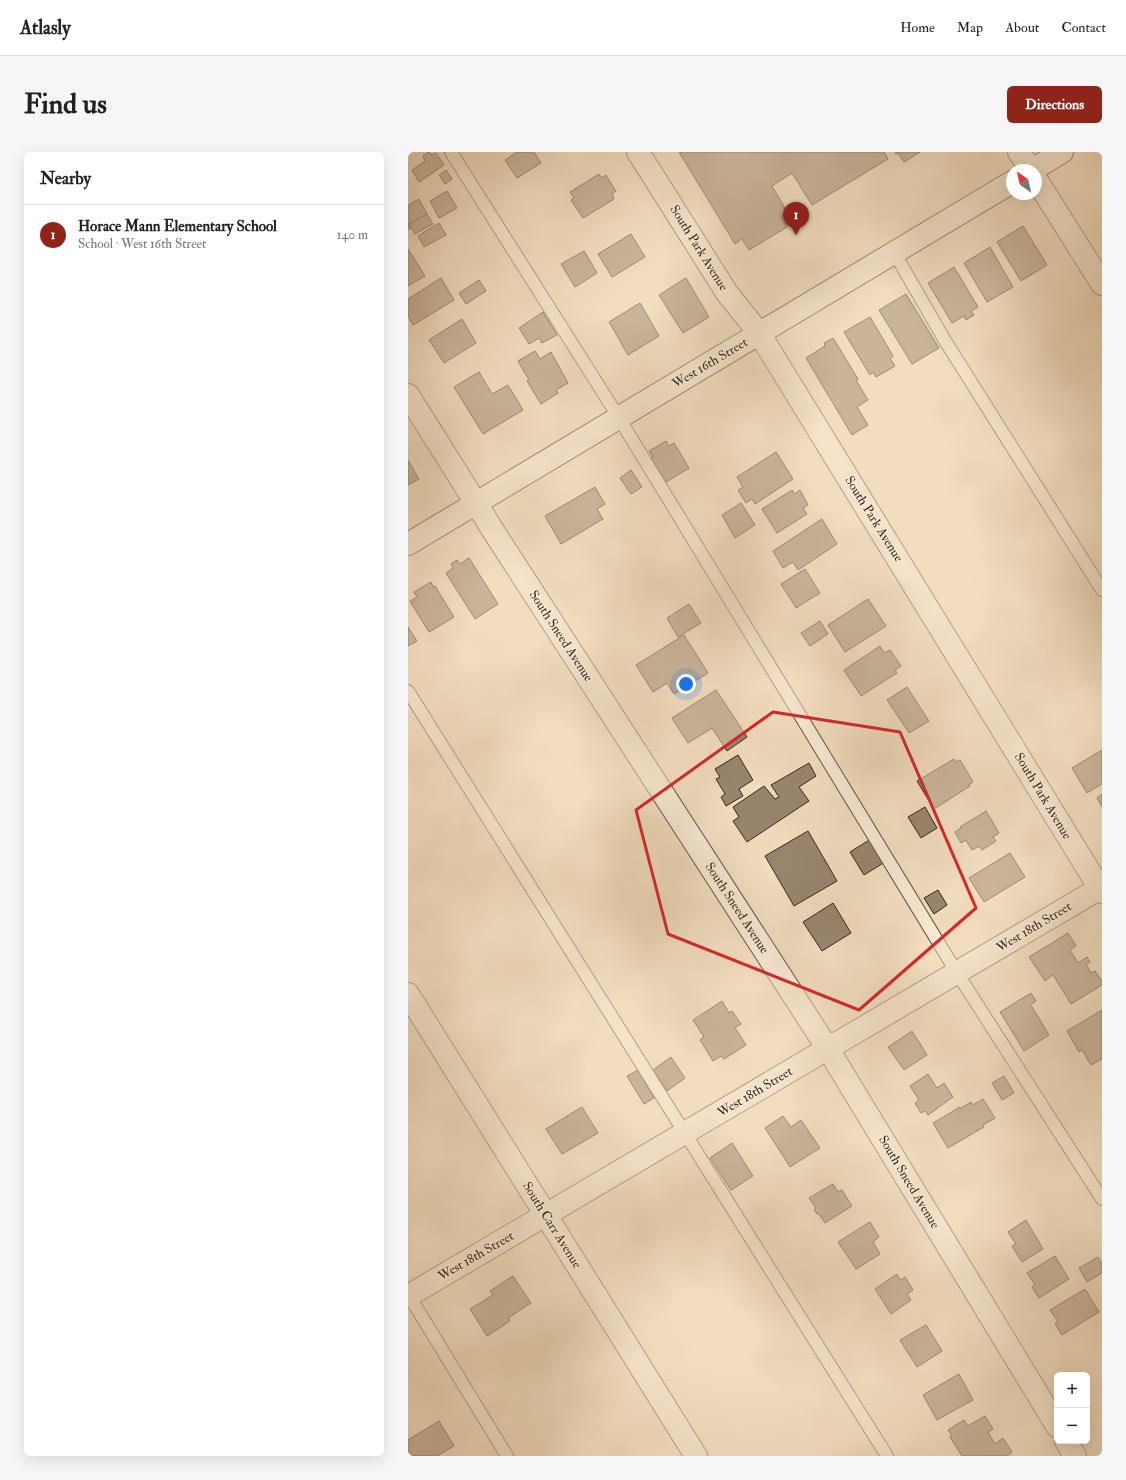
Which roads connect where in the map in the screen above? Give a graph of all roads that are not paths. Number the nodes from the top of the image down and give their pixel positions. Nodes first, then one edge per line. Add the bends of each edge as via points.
1 (451, 152) edge
2 (638, 152) edge
3 (1019, 152) edge
4 (1062, 152) edge
5 (1027, 164) edge
6 (1041, 164) edge
7 (1006, 186) edge
8 (1042, 189) edge
9 (894, 252) junction
10 (1102, 284) edge
11 (759, 333) junction
12 (408, 395) edge
13 (619, 418) junction
14 (476, 504) junction
15 (408, 544) edge
16 (1102, 590) edge
17 (408, 691) edge
18 (1101, 889) edge
19 (958, 973) junction
20 (408, 994) edge
21 (828, 1049) junction
22 (686, 1133) junction
23 (1102, 1199) edge
24 (546, 1215) junction
25 (408, 1295) edge
26 (1054, 1421) edge
27 (1068, 1444) edge
28 (506, 1456) edge
29 (696, 1456) edge
30 (887, 1456) edge
31 (1075, 1456) edge

1 - 13 lane
2 - 11 street, South Park Avenue via 727,293
3 - 5 street
4 - 6 street
7 - 9 street, West 16th Street
8 - 10 street
9 - 11 street, West 16th Street
9 - 16 lane via 944,339
11 - 13 street, West 16th Street
11 - 18 street, South Park Avenue
12 - 14 street, South Sneed Avenue
13 - 14 street, West 16th Street
13 - 19 lane
14 - 15 street, West 16th Street
14 - 21 street, South Sneed Avenue
17 - 22 lane
18 - 19 street, West 18th Street
19 - 21 street, West 18th Street
19 - 23 lane
20 - 24 street, South Carr Avenue
21 - 22 street, West 18th Street
21 - 26 street, South Sneed Avenue
22 - 24 street, West 18th Street
22 - 30 lane
24 - 25 street, West 18th Street
24 - 29 street, South Carr Avenue
25 - 28 lane
27 - 31 street

